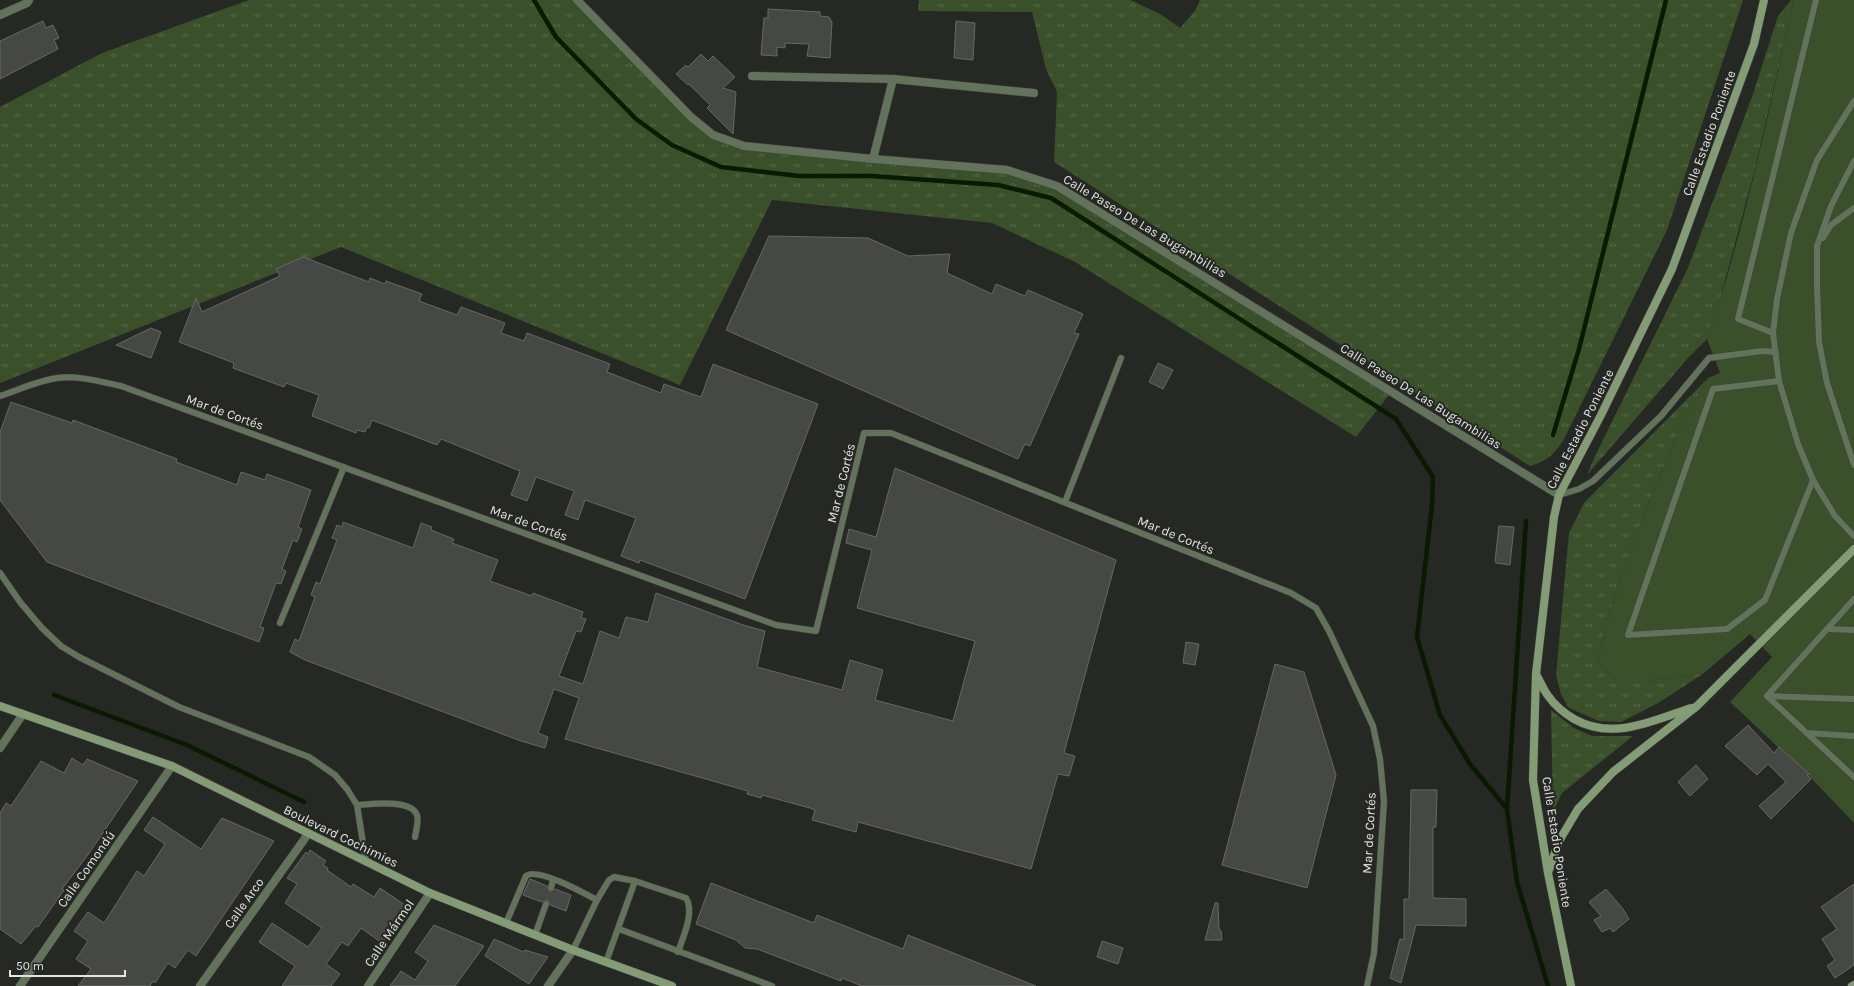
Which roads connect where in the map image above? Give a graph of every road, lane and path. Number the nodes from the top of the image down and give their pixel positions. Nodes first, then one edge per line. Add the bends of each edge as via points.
1 (29, 0) edge
2 (577, 0) edge
3 (1764, 0) edge
4 (1816, 0) edge
5 (0, 15) edge
6 (752, 76) dead end
7 (893, 79) junction
8 (1034, 93) dead end
9 (1854, 101) edge
10 (873, 159) junction
11 (1854, 161) edge
12 (1854, 208) edge
13 (1817, 246) junction
14 (1773, 333) junction
15 (1776, 352) junction
16 (1121, 358) dead end
17 (1779, 381) junction
18 (0, 396) edge
19 (1854, 465) edge
20 (344, 468) junction
21 (1813, 480) junction
22 (1559, 495) junction
23 (1065, 502) junction
24 (1854, 536) edge
25 (1854, 548) edge
26 (0, 573) edge
27 (1854, 599) edge
28 (280, 623) dead end
29 (1827, 629) junction
30 (1854, 630) edge
31 (1536, 674) junction
32 (1767, 696) junction
33 (1854, 699) edge
34 (0, 706) edge
35 (1697, 706) junction
36 (23, 714) junction
37 (1807, 734) junction
38 (1854, 736) edge
39 (0, 748) edge
40 (172, 766) junction
41 (1853, 776) edge
42 (357, 805) junction
43 (308, 834) junction
44 (415, 837) dead end
45 (366, 862) junction
46 (1548, 873) junction
47 (553, 880) junction
48 (635, 881) junction
49 (551, 888) dead end
50 (430, 894) junction
51 (597, 900) junction
52 (546, 904) dead end
53 (506, 923) junction
54 (619, 929) junction
55 (535, 935) junction
56 (573, 950) junction
57 (678, 952) junction
58 (606, 962) junction
59 (20, 986) edge
60 (200, 986) edge
61 (368, 986) edge
62 (548, 986) edge
63 (672, 986) edge
64 (772, 986) edge
65 (1367, 986) edge
66 (1571, 986) edge

1 - 5 street
2 - 10 street, Calle Paseo De Las Bugambilias via 691,117 712,135 744,146
3 - 22 street, Calle Estadio Poniente via 1754,44 1672,269
4 - 14 lane via 1738,319
6 - 7 street
7 - 8 street
7 - 10 street
9 - 14 lane via 1817,160 1791,233 1777,299
10 - 22 street, Calle Paseo De Las Bugambilias via 1007,170 1057,186
11 - 13 lane via 1831,206
12 - 13 lane via 1831,225
13 - 19 lane via 1819,342 1827,383
14 - 15 lane
15 - 17 lane
15 - 22 lane via 1762,351 1709,358 1661,416 1593,481 1579,489
16 - 23 lane
17 - 21 lane via 1798,444
17 - 21 lane via 1713,389 1628,634 1727,629 1765,600
18 - 20 lane, Mar de Cortés via 41,381 58,378 94,380 122,386
20 - 23 lane, Mar de Cortés via 776,625 816,631 864,433 890,433
20 - 28 lane
21 - 24 lane via 1835,516
22 - 31 street, Calle Estadio Poniente via 1554,517
23 - 65 lane, Mar de Cortés via 1290,593 1316,608 1373,726 1380,759 1384,802 1374,954
25 - 35 street
26 - 42 lane via 20,602 61,646 179,707 309,757 335,775
27 - 29 lane
29 - 30 lane
29 - 32 lane
31 - 35 street via 1549,697 1562,712 1587,726 1605,730 1636,727
31 - 46 street, Calle Estadio Poniente via 1534,780
32 - 33 lane
32 - 37 lane
34 - 36 street, Boulevard Cochimies
35 - 46 street via 1612,772 1578,809 1559,841
36 - 39 street
36 - 40 street, Boulevard Cochimies
37 - 38 lane
37 - 41 lane
40 - 43 street, Boulevard Cochimies
40 - 59 street, Calle Comondú
42 - 44 lane via 389,804 414,809 418,816
42 - 45 lane
43 - 45 street, Boulevard Cochimies
43 - 60 street, Calle Arco
45 - 50 street, Boulevard Cochimies
46 - 66 street, Calle Estadio Poniente
47 - 49 lane
47 - 51 lane
47 - 53 lane via 534,873 526,876
48 - 51 lane via 614,877 609,880
48 - 54 lane
48 - 57 lane via 686,898 690,903
50 - 53 street, Boulevard Cochimies
50 - 61 street, Calle Mármol
51 - 56 lane
52 - 55 lane
53 - 55 street, Boulevard Cochimies
54 - 57 lane
54 - 58 lane
55 - 56 street, Boulevard Cochimies
56 - 58 street, Boulevard Cochimies
56 - 62 street
57 - 64 lane
58 - 63 street, Boulevard Cochimies

